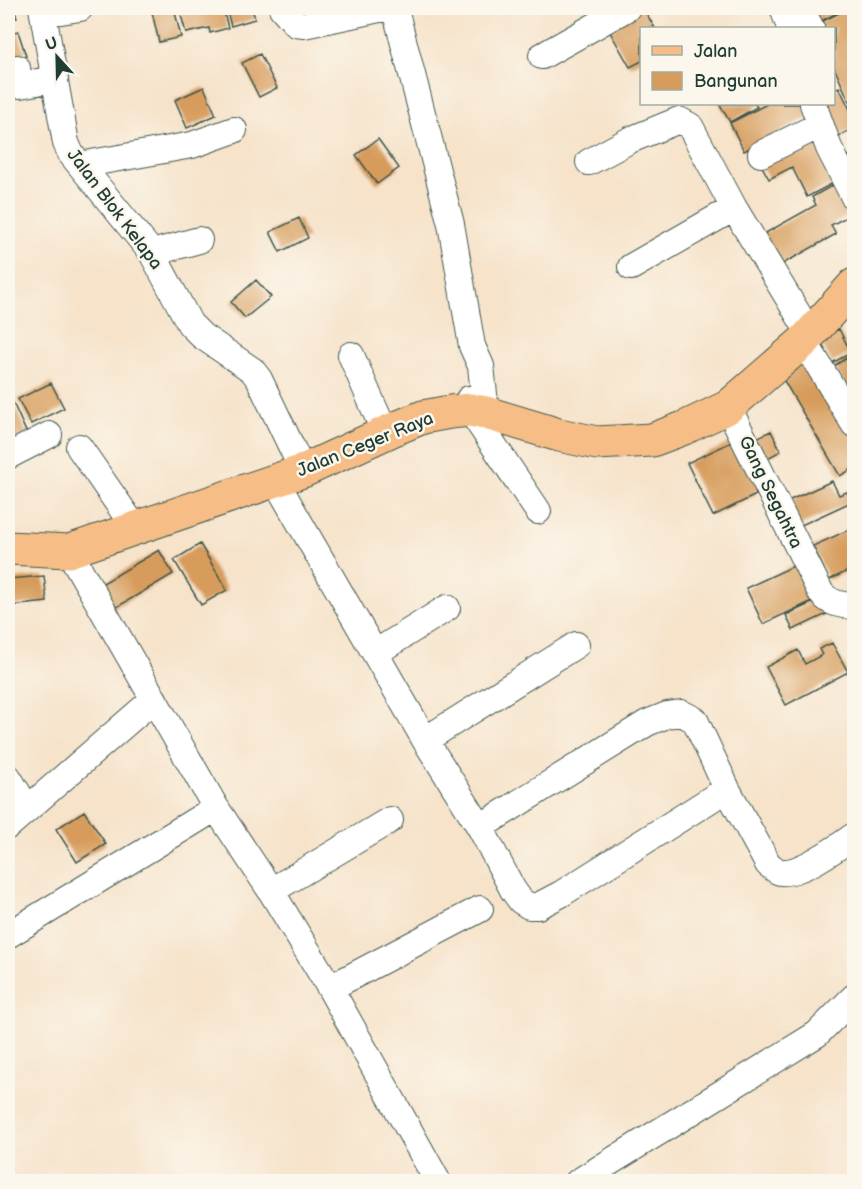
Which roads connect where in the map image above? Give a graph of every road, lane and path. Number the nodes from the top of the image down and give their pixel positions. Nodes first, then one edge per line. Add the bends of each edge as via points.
1 (42, 8) edge
2 (55, 8) edge
3 (80, 8) edge
4 (282, 8) edge
5 (384, 8) edge
6 (392, 8) edge
7 (627, 8) edge
8 (783, 8) edge
9 (800, 8) edge
10 (790, 27) edge
11 (810, 27) edge
12 (542, 56) dead end
13 (17, 68) dead end
14 (55, 79) junction
15 (816, 114) edge
16 (234, 130) dead end
17 (761, 154) dead end
18 (589, 162) dead end
19 (80, 165) junction
20 (855, 197) edge
21 (734, 208) junction
22 (199, 240) dead end
23 (152, 253) junction
24 (631, 267) dead end
25 (855, 285) edge
26 (807, 338) junction
27 (351, 355) dead end
28 (729, 407) junction
29 (479, 416) junction
30 (855, 424) edge
31 (385, 433) junction
32 (49, 435) dead end
33 (79, 447) dead end
34 (8, 456) edge
35 (289, 475) junction
36 (538, 511) dead end
37 (135, 528) junction
38 (8, 548) edge
39 (69, 551) junction
40 (855, 606) edge
41 (447, 608) dead end
42 (576, 645) dead end
43 (375, 653) junction
44 (153, 699) junction
45 (425, 740) junction
46 (727, 789) junction
47 (15, 796) edge
48 (216, 808) junction
49 (390, 820) dead end
50 (8, 826) edge
51 (480, 827) junction
52 (855, 836) edge
53 (272, 891) junction
54 (480, 909) dead end
55 (8, 934) edge
56 (330, 988) junction
57 (855, 997) edge
58 (612, 1173) edge
59 (438, 1182) edge
60 (578, 1182) edge

1 - 14 street, Jalan Blok Kelapa
2 - 3 street
4 - 5 street via 296,24 304,25
6 - 29 street via 451,224 472,346 481,366
7 - 12 street
8 - 10 street
9 - 11 street
13 - 14 street via 20,85
14 - 19 street, Jalan Blok Kelapa via 66,143
15 - 17 street
15 - 20 street
16 - 19 street via 192,145
18 - 21 street via 679,120 690,126
19 - 23 street, Jalan Blok Kelapa
21 - 24 street
21 - 26 street
22 - 23 street
23 - 35 street, Jalan Blok Kelapa via 190,324 259,379
25 - 26 main road, Jalan Ceger Raya
26 - 28 main road, Jalan Ceger Raya
26 - 30 street
27 - 31 street
28 - 29 main road, Jalan Ceger Raya via 652,440 624,443 597,443
28 - 40 street, Gang Segahtra via 827,600
29 - 31 main road, Jalan Ceger Raya via 423,417
29 - 36 street
31 - 35 main road, Jalan Ceger Raya
32 - 34 street
33 - 37 street
35 - 37 main road, Jalan Ceger Raya
35 - 43 street, Jalan Blok Kelapa
37 - 39 main road, Jalan Ceger Raya
38 - 39 main road, Jalan Ceger Raya
39 - 44 street
41 - 43 street
42 - 45 street
43 - 45 street, Jalan Blok Kelapa
44 - 47 street
44 - 48 street
45 - 51 street, Jalan Blok Kelapa
46 - 51 street via 694,720 681,713 667,715 647,723
46 - 51 street, Jalan Blok Kelapa via 538,906 521,901
46 - 52 street via 768,864 779,872 793,871 815,861
47 - 50 street
48 - 53 street
48 - 55 street
49 - 53 street
53 - 56 street
54 - 56 street
56 - 59 street
57 - 58 street via 817,1034
58 - 60 street

